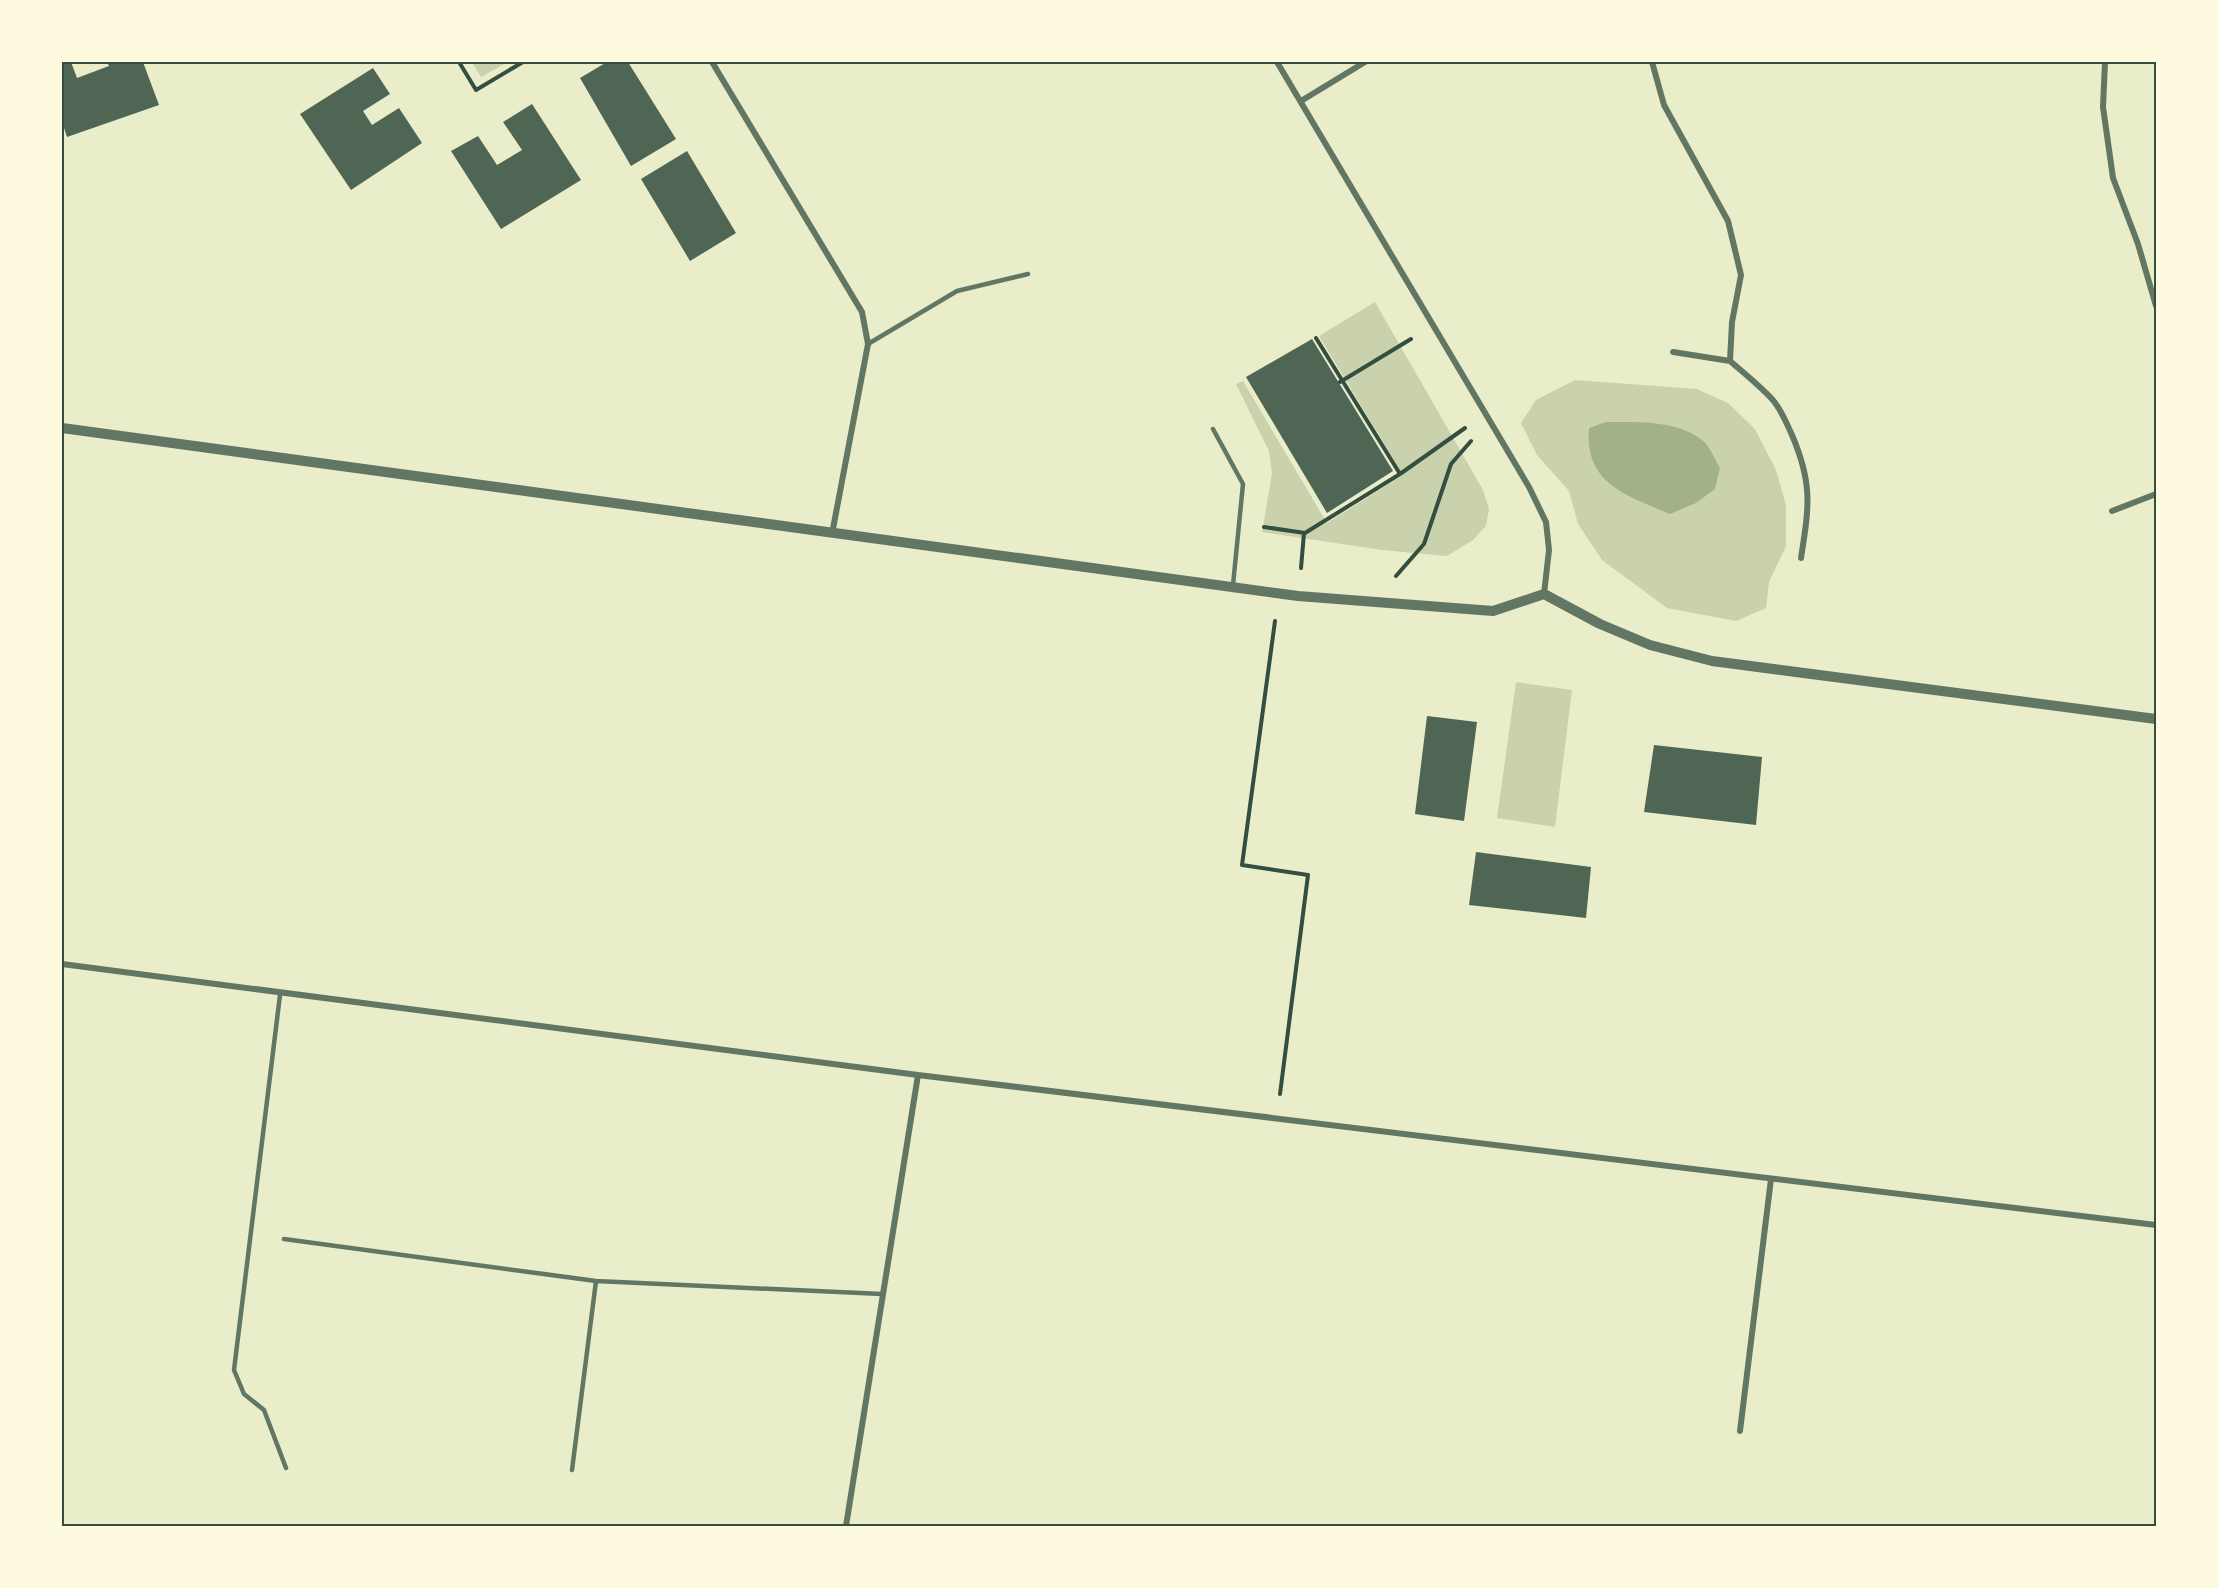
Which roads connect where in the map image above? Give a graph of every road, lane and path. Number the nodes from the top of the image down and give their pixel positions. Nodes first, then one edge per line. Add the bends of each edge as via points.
1 (459, 62) edge
2 (523, 62) edge
3 (712, 62) edge
4 (1277, 62) edge
5 (1365, 62) edge
6 (1652, 62) edge
7 (2105, 62) edge
8 (1301, 101) junction
9 (1028, 274) dead end
10 (2157, 306) edge
11 (1433, 326) junction
12 (1316, 338) dead end
13 (868, 344) junction
14 (1673, 352) dead end
15 (1730, 361) junction
16 (1341, 381) junction
17 (1488, 417) junction
18 (62, 428) edge
19 (1213, 429) dead end
20 (1400, 474) junction
21 (2157, 494) edge
22 (2112, 511) dead end
23 (1240, 524) junction
24 (1304, 533) junction
25 (832, 534) junction
26 (1801, 558) dead end
27 (1233, 588) junction
28 (1279, 594) junction
29 (1544, 594) junction
30 (1298, 596) junction
31 (1371, 603) junction
32 (2157, 719) edge
33 (62, 964) edge
34 (280, 994) junction
35 (918, 1075) junction
36 (1277, 1118) junction
37 (1770, 1179) junction
38 (2157, 1226) edge
39 (284, 1239) dead end
40 (596, 1281) junction
41 (882, 1294) junction
42 (1740, 1431) dead end
43 (286, 1468) dead end
44 (572, 1470) dead end
45 (846, 1527) edge

1 - 2 path via 476,90
3 - 13 street via 862,312
4 - 8 street
5 - 8 street
6 - 15 street via 1664,105 1728,221 1741,275
7 - 10 street via 2103,107 2113,178
8 - 11 street
9 - 13 lane via 957,291
11 - 16 path
11 - 17 street
12 - 16 path
13 - 25 street
14 - 15 street
15 - 26 street via 1772,399 1783,414 1801,456 1809,506
16 - 20 path
17 - 20 path
17 - 29 street via 1546,522 1549,550
17 - 31 path via 1451,464 1424,544
18 - 25 street
19 - 23 lane via 1244,484
20 - 24 path
21 - 22 street
23 - 24 path
23 - 27 lane
24 - 30 path
25 - 27 street
27 - 28 street
28 - 30 street
28 - 36 path via 1242,865 1308,875
29 - 31 street via 1494,611
29 - 32 street via 1650,645 1712,662
30 - 31 street
33 - 34 street
34 - 35 street
34 - 43 lane via 234,1370 244,1394 264,1410
35 - 36 street
35 - 41 street
36 - 37 street
37 - 38 street
37 - 42 street
39 - 40 lane
40 - 41 lane
40 - 44 lane
41 - 45 street

